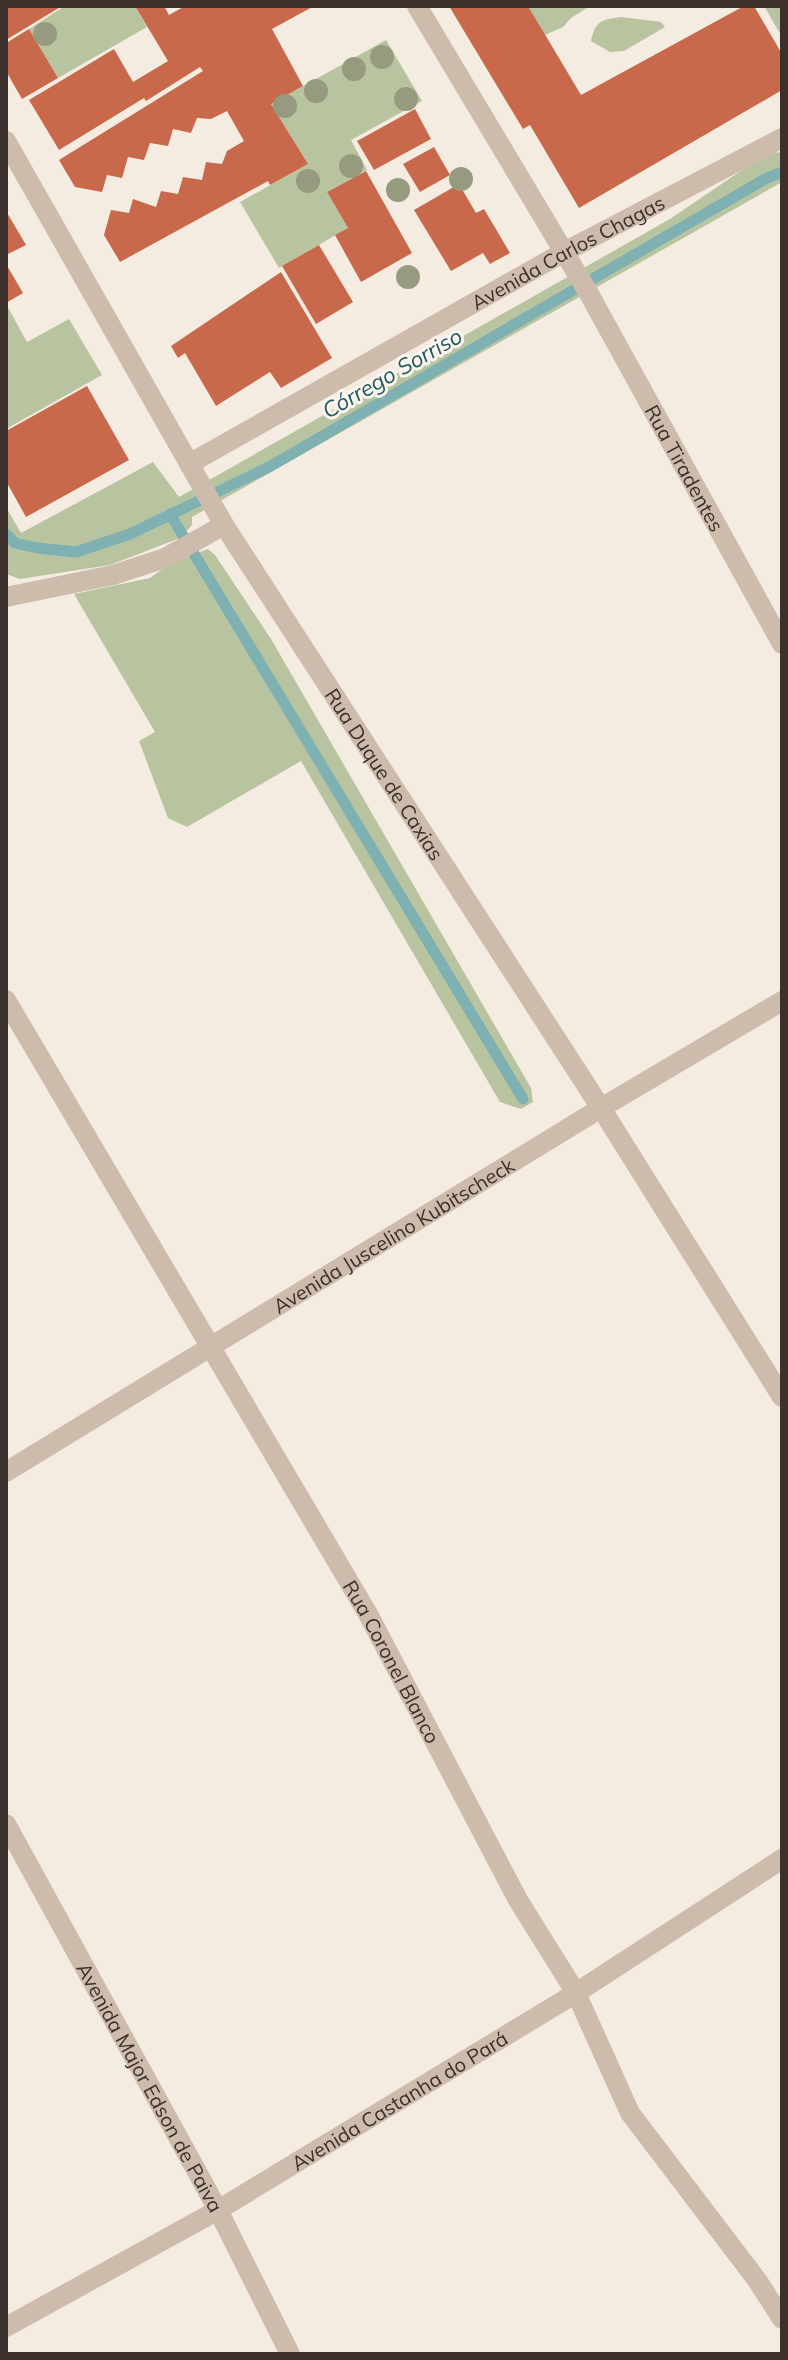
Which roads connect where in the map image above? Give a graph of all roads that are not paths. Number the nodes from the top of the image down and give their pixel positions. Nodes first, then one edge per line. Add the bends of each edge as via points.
1 (417, 6) edge
2 (782, 138) edge
3 (6, 141) edge
4 (564, 252) junction
5 (189, 464) junction
6 (224, 525) junction
7 (6, 597) edge
8 (782, 644) edge
9 (6, 1000) edge
10 (782, 1001) edge
11 (601, 1108) junction
12 (211, 1348) junction
13 (782, 1397) edge
14 (6, 1472) edge
15 (6, 1824) edge
16 (782, 1859) edge
17 (576, 1993) junction
18 (218, 2210) junction
19 (782, 2319) edge
20 (6, 2327) edge
21 (290, 2354) edge

1 - 4 street
2 - 4 street, Avenida Carlos Chagas
3 - 5 street, Rua Duque de Caxias
4 - 5 street, Avenida Carlos Chagas
4 - 8 street, Rua Tiradentes
5 - 6 street, Rua Duque de Caxias
6 - 7 street via 165,558 126,571
6 - 11 street, Rua Duque de Caxias
9 - 12 street, Rua Coronel Blanco
10 - 11 street, Avenida Juscelino Kubitscheck
11 - 12 street, Avenida Juscelino Kubitscheck
11 - 13 street, Rua Duque de Caxias
12 - 14 street, Avenida Juscelino Kubitscheck
12 - 17 street, Rua Coronel Blanco via 368,1614 518,1900
15 - 18 street, Avenida Major Edson de Paiva
16 - 17 street, Avenida Castanha do Pará
17 - 18 street, Avenida Castanha do Pará
17 - 19 street, Rua Coronel Blanco via 630,2113
18 - 20 street, Avenida Castanha do Pará
18 - 21 street, Avenida Major Edson de Paiva

